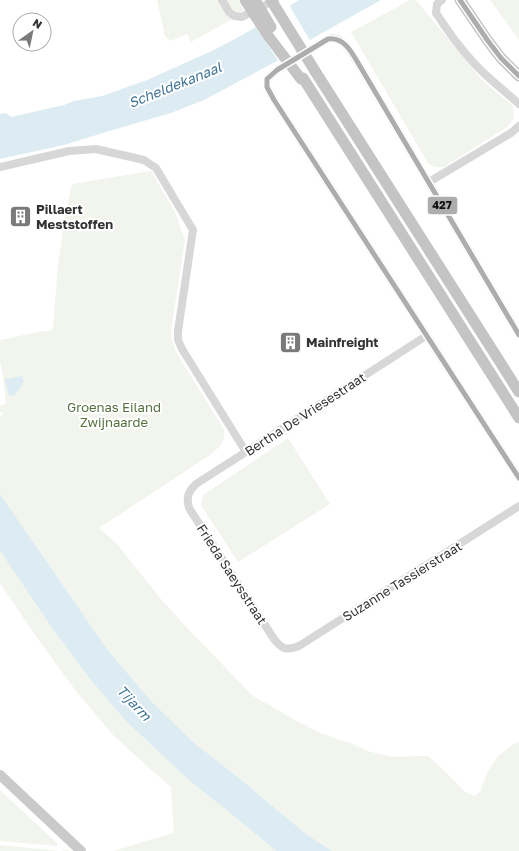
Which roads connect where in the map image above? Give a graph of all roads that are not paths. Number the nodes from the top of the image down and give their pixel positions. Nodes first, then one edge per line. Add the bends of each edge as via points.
1 (222, 0) edge
2 (245, 0) edge
3 (255, 0) edge
4 (273, 0) edge
5 (442, 0) edge
6 (462, 3) edge
7 (519, 76) edge
8 (302, 79) junction
9 (519, 104) edge
10 (519, 126) edge
11 (0, 167) edge
12 (429, 182) junction
13 (519, 335) edge
14 (426, 336) junction
15 (519, 392) edge
16 (519, 418) edge
17 (246, 452) junction
18 (519, 478) edge
19 (188, 495) joint
20 (519, 506) edge
21 (284, 649) joint
22 (0, 775) edge
23 (81, 851) edge

1 - 4 street via 229,12 242,17
2 - 8 highway, bridge via 269,37
3 - 8 highway, bridge
4 - 15 highway, bridge
5 - 9 street via 437,4 436,13 453,38 494,83
6 - 7 highway via 501,58
8 - 16 highway
10 - 12 street
11 - 17 street via 69,151 96,149 144,160 156,168 193,230 178,340
12 - 13 street
12 - 14 street via 342,41 337,38 328,39 277,70 267,79 267,87 274,100
14 - 17 street, Bertha De Vriesestraat
14 - 18 street
17 - 19 street, Bertha De Vriesestraat via 196,484
19 - 21 street, Frieda Saeysstraat via 190,508 274,639
20 - 21 street, Suzanne Tassierstraat via 299,646 291,650
22 - 23 main road

